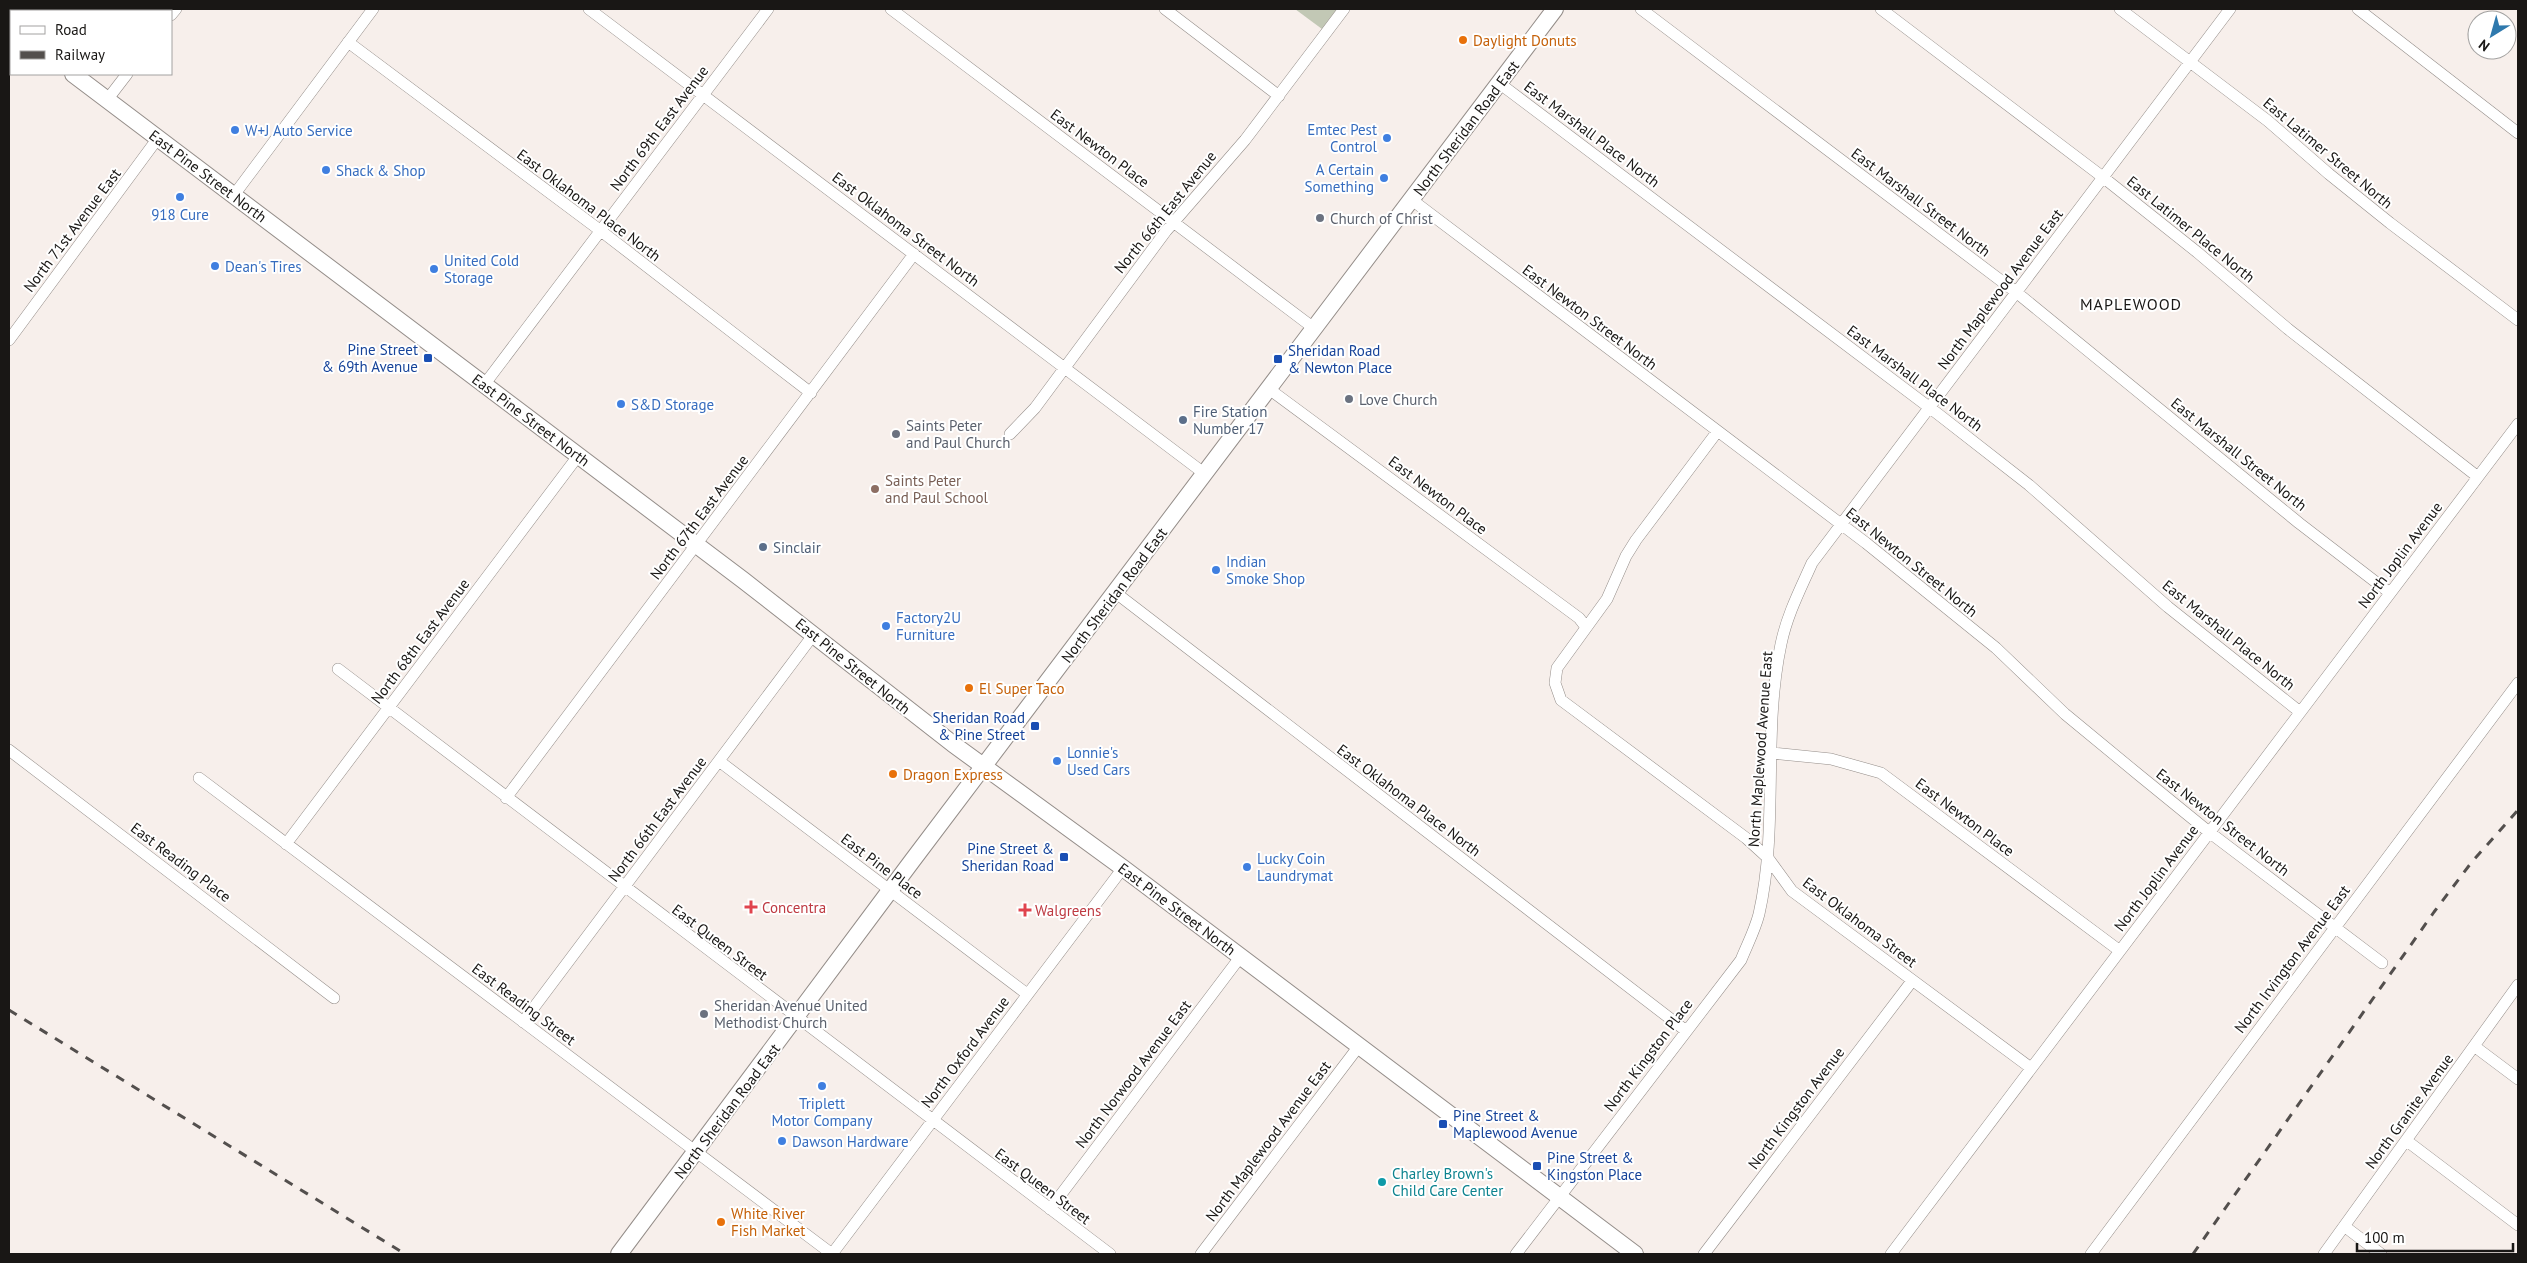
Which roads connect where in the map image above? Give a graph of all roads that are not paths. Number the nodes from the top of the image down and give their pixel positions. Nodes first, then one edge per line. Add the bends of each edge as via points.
1 (373, 9) edge
2 (589, 9) edge
3 (768, 9) edge
4 (891, 9) edge
5 (1165, 9) edge
6 (1344, 9) edge
7 (1555, 9) edge
8 (1641, 9) edge
9 (1881, 9) edge
10 (2120, 9) edge
11 (2230, 9) edge
12 (2358, 9) edge
13 (348, 42) junction
14 (2190, 62) junction
15 (74, 75) edge
16 (126, 75) edge
17 (1499, 83) junction
18 (703, 95) junction
19 (1278, 96) junction
20 (107, 100) junction
21 (2518, 133) edge
22 (158, 138) junction
23 (2104, 178) junction
24 (234, 195) junction
25 (1412, 200) junction
26 (1174, 223) junction
27 (601, 232) junction
28 (914, 254) junction
29 (2016, 292) junction
30 (2518, 320) edge
31 (1314, 329) junction
32 (9, 340) edge
33 (1064, 367) junction
34 (484, 385) junction
35 (1269, 389) junction
36 (811, 393) junction
37 (1929, 407) junction
38 (2518, 424) edge
39 (1717, 432) junction
40 (1010, 434) dead end
41 (578, 456) junction
42 (1206, 474) junction
43 (2478, 476) junction
44 (1841, 524) junction
45 (696, 545) junction
46 (1116, 593) junction
47 (2390, 593) junction
48 (1586, 627) junction
49 (814, 634) junction
50 (338, 669) dead end
51 (2518, 683) edge
52 (388, 708) junction
53 (2300, 712) junction
54 (9, 750) edge
55 (1772, 753) junction
56 (719, 762) junction
57 (984, 767) junction
58 (199, 778) dead end
59 (506, 798) junction
60 (2209, 832) junction
61 (286, 844) junction
62 (1768, 858) junction
63 (1123, 868) junction
64 (624, 888) junction
65 (890, 891) junction
66 (2335, 927) junction
67 (2120, 951) junction
68 (1241, 956) junction
69 (2382, 963) dead end
70 (1912, 981) junction
71 (2518, 985) edge
72 (1027, 994) junction
73 (334, 998) dead end
74 (796, 1018) junction
75 (523, 1022) junction
76 (1685, 1030) junction
77 (1359, 1046) junction
78 (2474, 1046) junction
79 (2031, 1068) junction
80 (2518, 1079) edge
81 (932, 1121) junction
82 (2407, 1141) junction
83 (696, 1152) junction
84 (1559, 1198) junction
85 (1050, 1210) junction
86 (2518, 1225) edge
87 (2344, 1226) junction
88 (619, 1254) edge
89 (832, 1254) edge
90 (1108, 1254) edge
91 (1201, 1254) edge
92 (1516, 1254) edge
93 (1636, 1254) edge
94 (1704, 1254) edge
95 (1891, 1254) edge
96 (2091, 1254) edge
97 (2324, 1254) edge
98 (2382, 1254) edge

1 - 13 street
2 - 18 street, East Oklahoma Street North
3 - 18 street, North 69th East Avenue
4 - 26 street, East Newton Place
5 - 19 street
6 - 19 street, North 66th East Avenue
7 - 17 main road, North Sheridan Road East
8 - 29 street, East Marshall Street North
9 - 23 street, East Latimer Place North
10 - 14 street, East Latimer Street North
11 - 14 street, North Maplewood Avenue East
12 - 21 street
13 - 24 street
13 - 27 street, East Oklahoma Place North
14 - 23 street, North Maplewood Avenue East
14 - 30 street, East Latimer Street North via 2268,121 2390,223
15 - 20 main road, East Pine Street North
16 - 20 street
17 - 25 main road, North Sheridan Road East
17 - 37 street, East Marshall Place North
18 - 27 street, North 69th East Avenue
18 - 28 street, East Oklahoma Street North
19 - 26 street, North 66th East Avenue
20 - 22 main road, East Pine Street North
22 - 24 main road, East Pine Street North
22 - 32 street, North 71st Avenue East
23 - 29 street, North Maplewood Avenue East
23 - 43 street, East Latimer Place North via 2288,329
24 - 34 main road, East Pine Street North
25 - 31 main road, North Sheridan Road East
25 - 39 street, East Newton Street North
26 - 31 street, East Newton Place
26 - 33 street, North 66th East Avenue
27 - 34 street, North 69th East Avenue
27 - 36 street, East Oklahoma Place North
28 - 33 street, East Oklahoma Street North
28 - 36 street, North 67th East Avenue
29 - 37 street, North Maplewood Avenue East
29 - 47 street, East Marshall Street North via 2299,523
31 - 35 main road, North Sheridan Road East
33 - 40 street, North 66th East Avenue
33 - 42 street, East Oklahoma Street North
34 - 41 main road, East Pine Street North
35 - 42 main road, North Sheridan Road East
35 - 48 street, East Newton Place via 1579,618
36 - 45 street, North 67th East Avenue
37 - 44 street, North Maplewood Avenue East
37 - 53 street, East Marshall Place North via 2029,485 2168,607
38 - 43 street, North Joplin Avenue
39 - 44 street, East Newton Street North
39 - 48 street via 1636,540 1607,599
41 - 45 main road, East Pine Street North
41 - 52 street, North 68th East Avenue
42 - 46 main road, North Sheridan Road East
43 - 47 street, North Joplin Avenue
44 - 55 street, North Maplewood Avenue East via 1812,563 1790,612 1776,681
44 - 60 street, East Newton Street North via 1996,648 2065,714
45 - 49 main road, East Pine Street North
45 - 59 street, North 67th East Avenue
46 - 57 main road, North Sheridan Road East
46 - 76 street, East Oklahoma Place North
47 - 53 street, North Joplin Avenue
48 - 62 street, East Oklahoma Street via 1556,668 1555,682 1561,700 1746,838
49 - 56 street, North 66th East Avenue
49 - 57 main road, East Pine Street North via 896,702
50 - 52 street, East Queen Street
51 - 66 street, North Irvington Avenue East
52 - 59 street, East Queen Street
52 - 61 street, North 68th East Avenue
53 - 60 street, North Joplin Avenue
54 - 73 street, East Reading Place
55 - 62 street, North Maplewood Avenue East
55 - 67 street, East Newton Place via 1830,759 1881,772
56 - 64 street, North 66th East Avenue
56 - 65 street, East Pine Place
57 - 63 main road, East Pine Street North
57 - 65 main road, North Sheridan Road East
58 - 61 street, East Reading Street
59 - 64 street, East Queen Street
60 - 66 street, East Newton Street North
60 - 67 street, North Joplin Avenue
61 - 75 street, East Reading Street
62 - 70 street, East Oklahoma Street via 1792,891
62 - 76 street, North Kingston Place via 1759,916 1740,960
63 - 68 main road, East Pine Street North
63 - 72 street, North Oxford Avenue
64 - 74 street, East Queen Street
64 - 75 street, North 66th East Avenue
65 - 72 street, East Pine Place
65 - 74 main road, North Sheridan Road East
66 - 69 street, East Newton Street North
66 - 96 street, North Irvington Avenue East
67 - 79 street, North Joplin Avenue
68 - 77 main road, East Pine Street North
68 - 85 street, North Norwood Avenue East
70 - 79 street, East Oklahoma Street
70 - 94 street, North Kingston Avenue
71 - 78 street, North Granite Avenue
72 - 81 street, North Oxford Avenue
74 - 81 street, East Queen Street
74 - 83 main road, North Sheridan Road East
75 - 83 street, East Reading Street
76 - 84 street, North Kingston Place
77 - 84 main road, East Pine Street North
77 - 91 street, North Maplewood Avenue East
78 - 80 street
78 - 82 street, North Granite Avenue
79 - 95 street, North Joplin Avenue
81 - 85 street, East Queen Street
81 - 89 street, North Oxford Avenue
82 - 86 street
82 - 87 street, North Granite Avenue
83 - 88 main road, North Sheridan Road East
83 - 89 street, East Reading Street
84 - 92 street, North Kingston Place
84 - 93 main road, East Pine Street North
85 - 90 street, East Queen Street
87 - 97 street, North Granite Avenue
87 - 98 street

